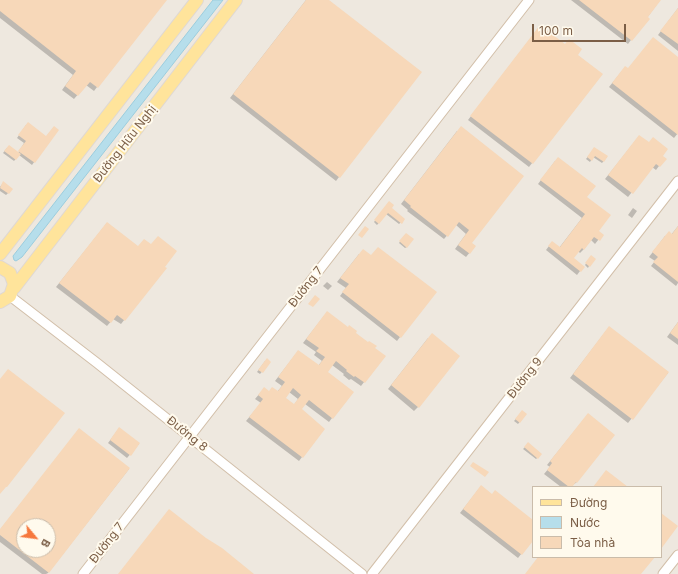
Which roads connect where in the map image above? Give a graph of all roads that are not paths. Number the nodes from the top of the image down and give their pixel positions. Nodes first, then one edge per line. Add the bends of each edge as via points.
1 (197, 0) edge
2 (236, 0) edge
3 (529, 0) edge
4 (678, 181) edge
5 (0, 254) edge
6 (0, 267) edge
7 (6, 298) edge
8 (190, 437) junction
9 (678, 554) edge
10 (83, 574) edge
11 (362, 574) edge
12 (372, 574) edge
13 (663, 574) edge

1 - 5 main road
2 - 7 main road, Đường Hữu Nghị
3 - 8 street, Đường 7
4 - 12 street, Đường 9
6 - 7 main road via 10,273 14,280
7 - 8 street, Đường 8
8 - 10 street, Đường 7
8 - 11 street, Đường 8
9 - 13 street

